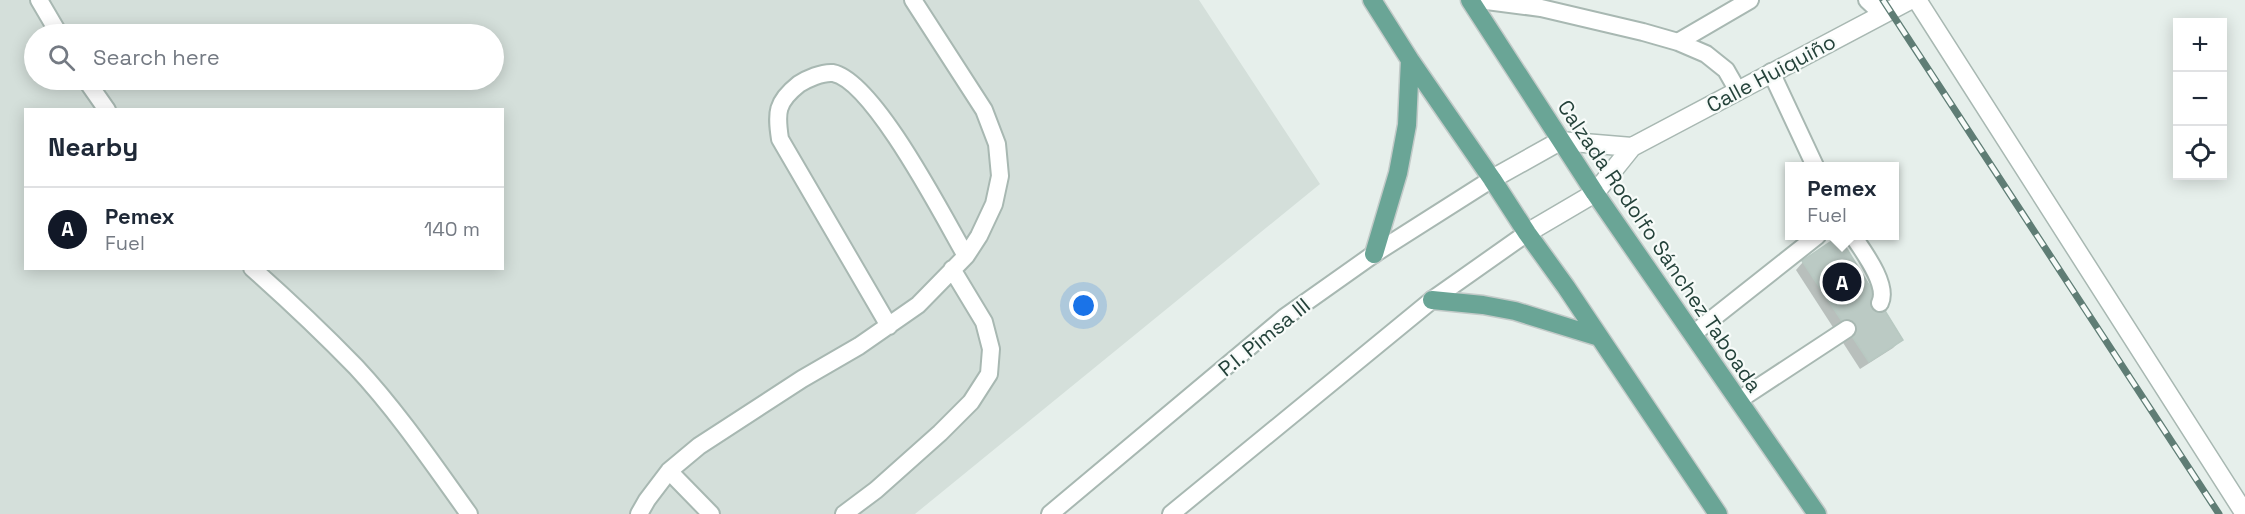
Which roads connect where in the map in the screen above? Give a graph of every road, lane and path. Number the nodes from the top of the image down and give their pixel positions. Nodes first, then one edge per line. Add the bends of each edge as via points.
1 (39, 0) edge
2 (913, 0) edge
3 (1372, 0) edge
4 (1470, 0) edge
5 (1479, 0) edge
6 (1750, 0) edge
7 (1867, 0) edge
8 (1910, 0) edge
9 (1917, 0) edge
10 (1882, 14) junction
11 (53, 24) edge
12 (1678, 42) junction
13 (1410, 60) junction
14 (1771, 72) junction
15 (93, 90) edge
16 (1738, 91) junction
17 (106, 108) edge
18 (1560, 141) junction
19 (1632, 147) junction
20 (1813, 162) edge
21 (1492, 179) junction
22 (1595, 193) junction
23 (1527, 233) junction
24 (1812, 240) edge
25 (1855, 240) edge
26 (1374, 254) junction
27 (966, 256) junction
28 (952, 269) junction
29 (254, 270) edge
30 (1432, 300) junction
31 (1880, 303) dead end
32 (889, 326) junction
33 (1847, 328) dead end
34 (1693, 334) junction
35 (1599, 337) junction
36 (1738, 400) junction
37 (669, 471) junction
38 (469, 514) edge
39 (639, 514) edge
40 (711, 514) edge
41 (844, 514) edge
42 (1050, 514) edge
43 (1171, 514) edge
44 (1718, 514) edge
45 (1817, 514) edge
46 (2245, 514) edge

1 - 11 lane
2 - 27 lane via 984,110 997,144 1000,176 994,204
3 - 13 main road
4 - 18 main road, Calzada Rodolfo Sánchez Taboada
5 - 12 lane via 1541,8
6 - 12 lane
7 - 10 lane
8 - 10 street, Calle Huiquiño
9 - 46 street
10 - 14 street, Calle Huiquiño
12 - 16 lane via 1706,54 1726,70
13 - 21 main road
13 - 26 main road via 1404,144
14 - 16 street, Calle Huiquiño
14 - 20 lane
15 - 17 lane
16 - 19 street, Calle Huiquiño
18 - 19 street
18 - 21 street
18 - 22 main road, Calzada Rodolfo Sánchez Taboada
19 - 22 street, Calle Huiquiño
21 - 23 main road
21 - 26 lane, P.I. Pimsa III
22 - 23 street, Calle Huiquiño
22 - 34 main road, Calzada Rodolfo Sánchez Taboada
23 - 30 lane
23 - 35 main road
24 - 34 lane
25 - 31 lane via 1880,282
26 - 42 lane, P.I. Pimsa III via 1285,317
27 - 28 lane
27 - 32 lane via 885,121 848,82 832,73 807,78 786,94 776,114 780,140
28 - 32 lane via 918,305
28 - 41 lane via 984,322 991,349 989,374 970,402 940,433
29 - 38 lane via 357,369 418,442
30 - 35 main road via 1515,311
30 - 43 lane
32 - 37 lane via 738,420
33 - 36 lane
34 - 36 main road, Calzada Rodolfo Sánchez Taboada
35 - 44 main road
36 - 45 main road, Calzada Rodolfo Sánchez Taboada
37 - 39 lane
37 - 40 lane

